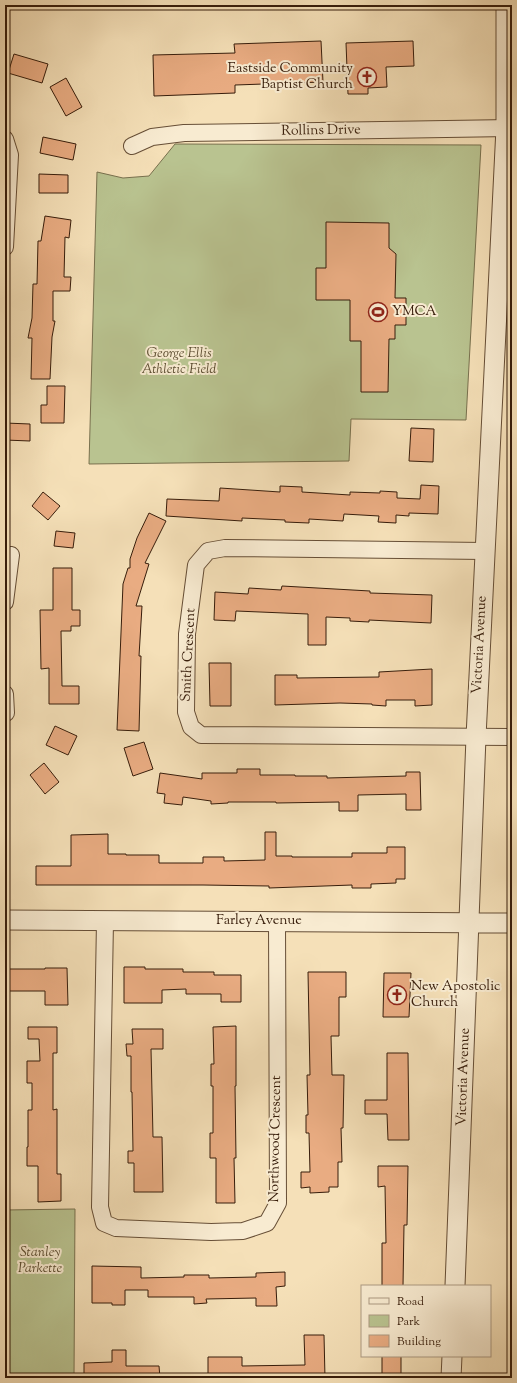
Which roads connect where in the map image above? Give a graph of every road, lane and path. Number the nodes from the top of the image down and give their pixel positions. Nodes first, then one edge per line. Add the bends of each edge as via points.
1 (506, 5) edge
2 (509, 128) edge
3 (5, 139) edge
4 (132, 146) dead end
5 (5, 247) edge
6 (485, 551) junction
7 (12, 555) dead end
8 (5, 602) edge
9 (5, 694) edge
10 (6, 713) edge
11 (476, 737) junction
12 (512, 737) edge
13 (5, 920) edge
14 (105, 921) junction
15 (277, 921) junction
16 (470, 923) junction
17 (512, 923) edge
18 (455, 1285) edge
19 (452, 1357) edge
20 (451, 1378) edge

1 - 2 street, Victoria Avenue
2 - 4 street, Rollins Drive via 184,133 152,137
2 - 6 street, Victoria Avenue
3 - 5 street via 10,155
6 - 11 street, Victoria Avenue
6 - 11 street, Smith Crescent via 225,548 208,551 196,565 186,634 186,712 191,727 201,735
7 - 8 street
9 - 10 street
11 - 12 street, Smith Crescent
11 - 16 street, Victoria Avenue
13 - 14 street, Farley Avenue
14 - 15 street, Farley Avenue
14 - 15 street, Northwood Crescent via 100,1207 104,1223 116,1228 211,1232 243,1231 267,1223 278,1203
15 - 16 street, Farley Avenue
16 - 17 street, Farley Avenue
16 - 18 street, Victoria Avenue
19 - 20 street

